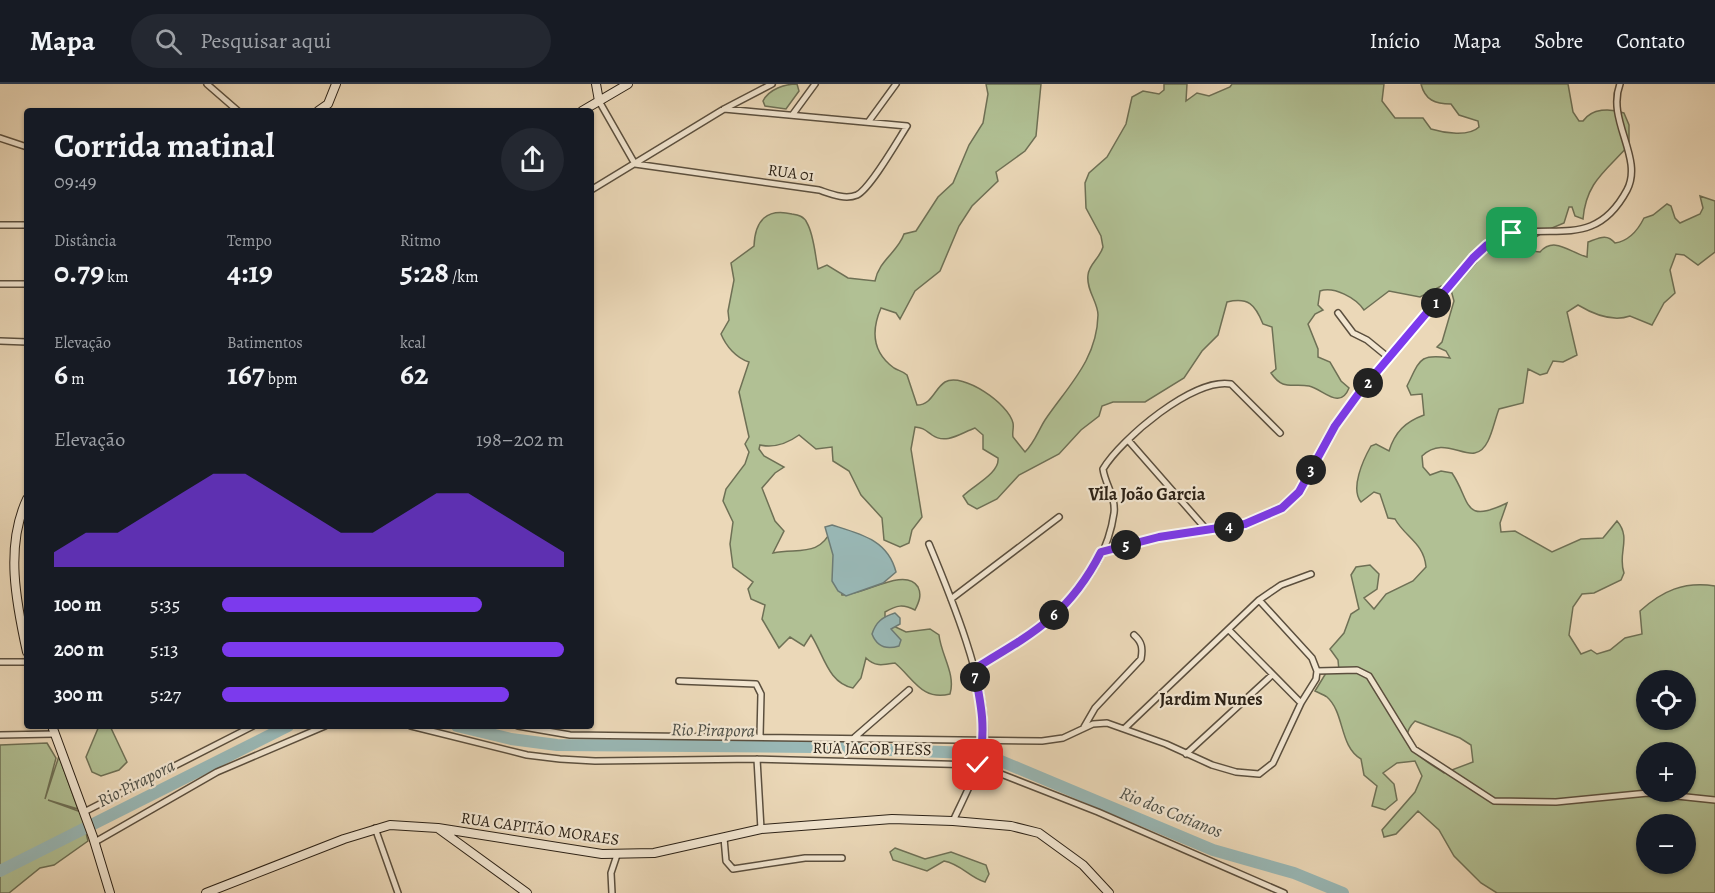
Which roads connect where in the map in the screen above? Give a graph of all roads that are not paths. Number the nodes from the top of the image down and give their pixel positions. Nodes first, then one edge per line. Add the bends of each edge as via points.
1 (207, 84) edge
2 (336, 84) edge
3 (597, 84) edge
4 (628, 84) edge
5 (772, 84) edge
6 (815, 84) edge
7 (896, 84) edge
8 (1620, 84) edge
9 (599, 101) junction
10 (235, 108) edge
11 (322, 108) edge
12 (587, 108) edge
13 (724, 109) junction
14 (793, 114) junction
15 (869, 121) junction
16 (0, 138) edge
17 (24, 146) edge
18 (635, 164) junction
19 (594, 188) edge
20 (0, 225) edge
21 (24, 225) edge
22 (0, 284) edge
23 (24, 284) edge
24 (1338, 313) dead end
25 (0, 341) edge
26 (24, 342) edge
27 (1389, 358) junction
28 (1280, 433) dead end
29 (1128, 440) junction
30 (24, 506) edge
31 (1059, 517) dead end
32 (1206, 529) junction
33 (929, 544) dead end
34 (1101, 552) junction
35 (1311, 574) dead end
36 (951, 598) junction
37 (1259, 600) junction
38 (24, 622) edge
39 (1228, 630) junction
40 (1134, 635) dead end
41 (0, 662) edge
42 (24, 662) edge
43 (974, 669) junction
44 (1317, 671) junction
45 (1272, 675) junction
46 (679, 681) dead end
47 (909, 690) dead end
48 (1301, 703) junction
49 (1125, 728) junction
50 (247, 729) edge
51 (318, 729) edge
52 (423, 729) edge
53 (536, 729) edge
54 (1083, 729) junction
55 (53, 730) edge
56 (0, 735) edge
57 (760, 736) junction
58 (855, 736) junction
59 (984, 739) junction
60 (1186, 754) junction
61 (757, 759) junction
62 (978, 765) junction
63 (1715, 800) edge
64 (85, 816) junction
65 (953, 821) junction
66 (375, 828) junction
67 (438, 828) junction
68 (760, 829) junction
69 (724, 838) junction
70 (94, 839) junction
71 (617, 855) junction
72 (843, 858) dead end
73 (110, 893) edge
74 (206, 893) edge
75 (398, 893) edge
76 (527, 893) edge
77 (612, 893) edge
78 (1109, 893) edge
79 (1284, 893) edge

1 - 10 street
2 - 11 street
3 - 9 street
4 - 9 street
5 - 13 street
6 - 14 street
7 - 15 street
8 - 27 street via 1616,109 1632,177 1618,206 1590,228 1512,233 1487,245
9 - 12 street
9 - 18 street
13 - 14 street
13 - 18 street
14 - 15 street
15 - 18 street, RUA 01 via 907,126 867,188 855,196
16 - 17 street
18 - 19 street
20 - 21 street
22 - 23 street
24 - 27 street via 1353,333
25 - 26 street
27 - 32 street via 1335,426 1299,492 1282,508 1245,524
28 - 29 street via 1234,386 1226,383 1174,402
29 - 32 street
29 - 34 street via 1103,469 1114,512
30 - 38 street via 15,529 14,552
31 - 36 street
32 - 34 street
33 - 36 street
34 - 43 street via 1086,581 1066,605 1039,629
35 - 37 street via 1281,585
36 - 43 street
37 - 39 street
37 - 44 street via 1311,658
39 - 45 street
39 - 49 street
40 - 54 street via 1143,649 1141,659 1095,708
41 - 42 street
43 - 59 street
44 - 48 street
44 - 63 street via 1357,670 1369,676 1414,749 1494,801 1556,802 1648,793
45 - 48 street
45 - 60 street
46 - 57 street via 756,684 761,694
47 - 58 street
48 - 60 street via 1273,763 1259,774 1236,772
49 - 54 street via 1100,723
49 - 60 street
50 - 64 street
51 - 70 street via 217,772
52 - 61 street, RUA JACOB HESS via 527,755 560,759
53 - 57 street via 570,735
54 - 59 street via 1063,738 1042,741
55 - 56 street
55 - 64 street
57 - 58 street
58 - 59 street
59 - 62 street
61 - 62 street, RUA JACOB HESS
61 - 68 street
62 - 65 street
62 - 79 street, RUA JACOB HESS
64 - 70 street
65 - 68 street, RUA CAPITÃO MORAES via 892,819
65 - 78 street, RUA CAPITÃO MORAES via 1040,832 1083,865
66 - 67 street, RUA CAPITÃO MORAES
66 - 74 street, RUA CAPITÃO MORAES
66 - 75 street
67 - 71 street, RUA CAPITÃO MORAES
67 - 76 street
68 - 69 street, RUA CAPITÃO MORAES
69 - 71 street, RUA CAPITÃO MORAES via 654,853
69 - 72 street via 726,861 733,869 797,858
70 - 73 street
71 - 77 street via 611,873

